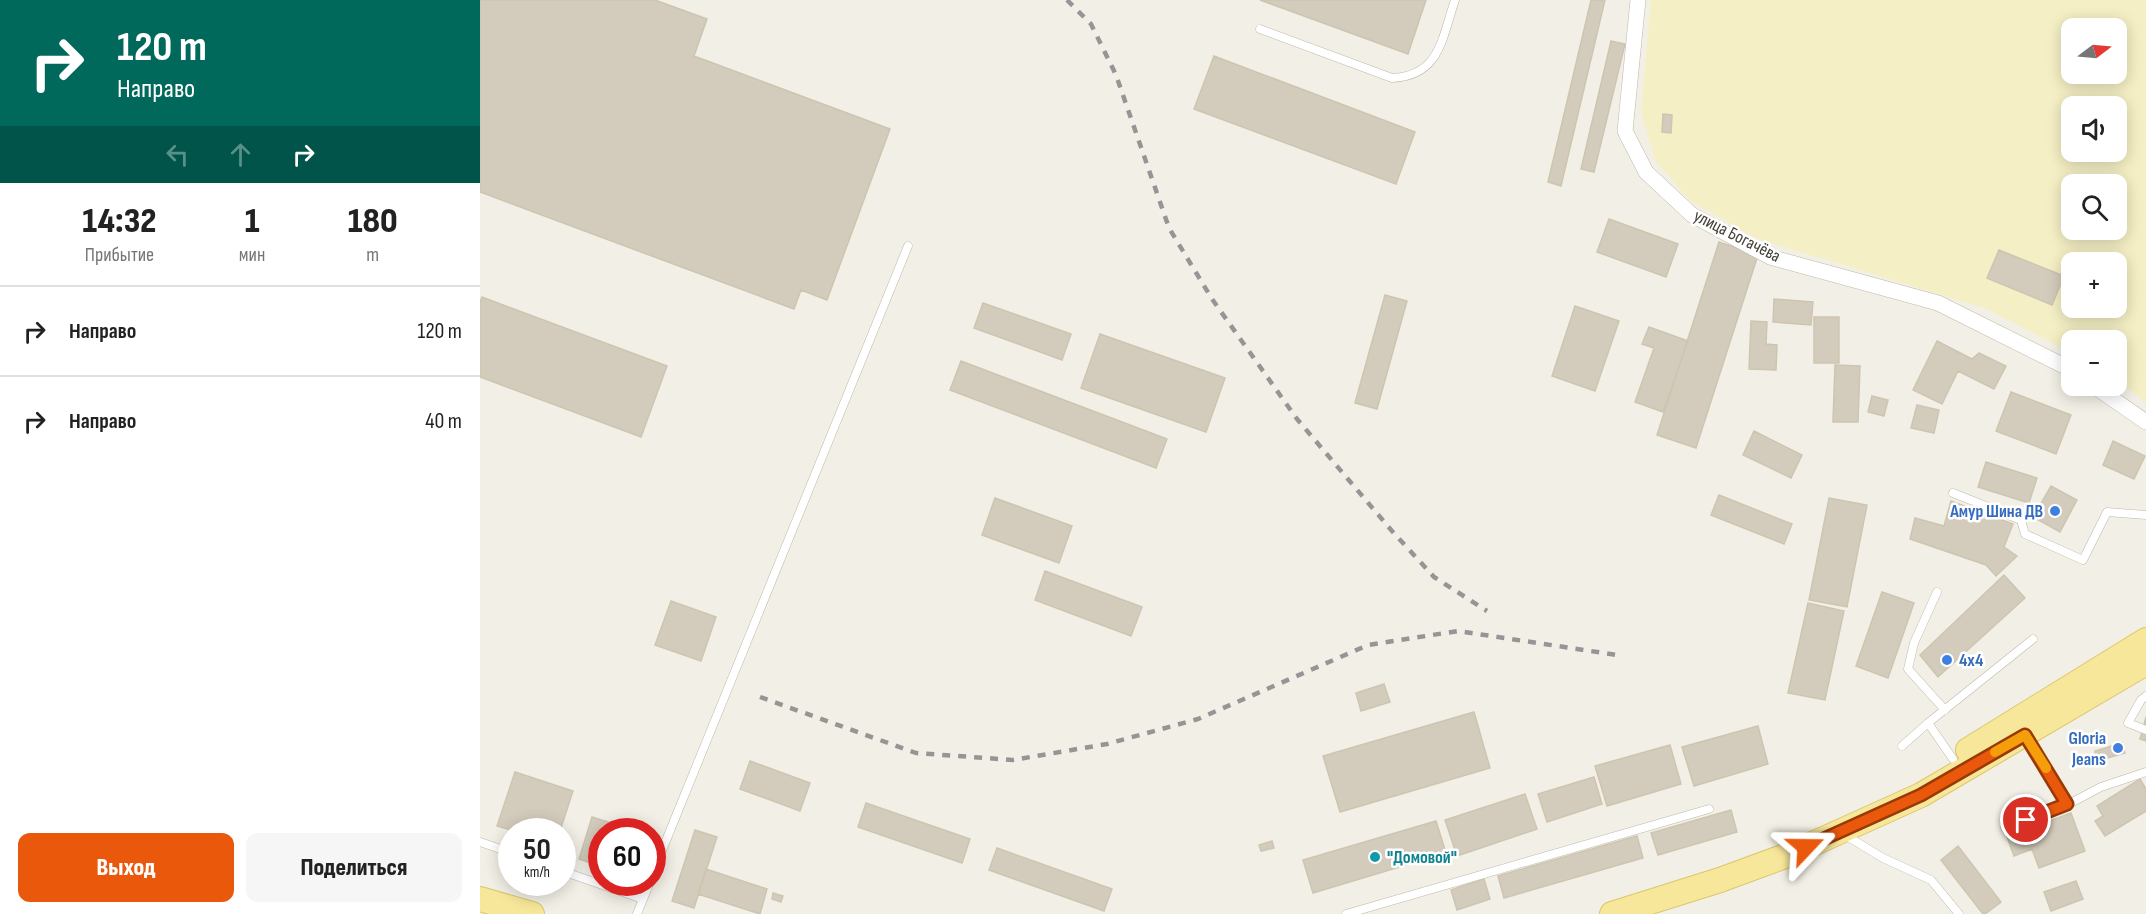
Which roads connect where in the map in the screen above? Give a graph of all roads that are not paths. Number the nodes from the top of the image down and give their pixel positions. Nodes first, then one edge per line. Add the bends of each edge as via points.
1 (1455, 0) edge
2 (1638, 0) edge
3 (1260, 29) dead end
4 (908, 246) dead end
5 (2061, 364) edge
6 (2108, 396) edge
7 (2146, 422) edge
8 (1953, 493) dead end
9 (2146, 515) edge
10 (1937, 592) dead end
11 (2033, 639) dead end
12 (2146, 640) edge
13 (2146, 663) edge
14 (2146, 696) edge
15 (1945, 710) junction
16 (1928, 723) junction
17 (2146, 730) edge
18 (2025, 735) junction
19 (1902, 746) dead end
20 (1953, 759) junction
21 (2146, 772) edge
22 (2067, 804) junction
23 (1709, 809) dead end
24 (2005, 828) dead end
25 (1841, 832) junction
26 (666, 841) edge
27 (480, 842) edge
28 (498, 848) edge
29 (576, 876) edge
30 (644, 896) edge
31 (480, 899) edge
32 (643, 899) junction
33 (532, 914) edge
34 (637, 914) edge
35 (1346, 914) edge
36 (1612, 914) edge
37 (1959, 914) edge

1 - 3 lane via 1436,56 1418,74 1406,77 1392,78
2 - 5 street, улица Богачёва via 1625,130 1646,172 1692,216 1770,257 1938,303
4 - 26 lane
6 - 7 street
8 - 9 lane via 2021,520 2025,534 2083,560 2107,512
10 - 15 lane via 1914,643 1908,669
11 - 15 lane
12 - 20 main road
13 - 18 main road
14 - 17 lane via 2128,723
15 - 16 lane
16 - 19 lane
16 - 20 lane
18 - 22 lane
18 - 25 main road via 1921,795
20 - 25 main road via 1868,808
21 - 22 lane
22 - 24 lane
23 - 35 lane
25 - 36 main road via 1720,880
25 - 37 lane via 1883,858 1931,880
27 - 28 lane
29 - 32 lane
30 - 32 lane
31 - 33 main road
32 - 34 lane

